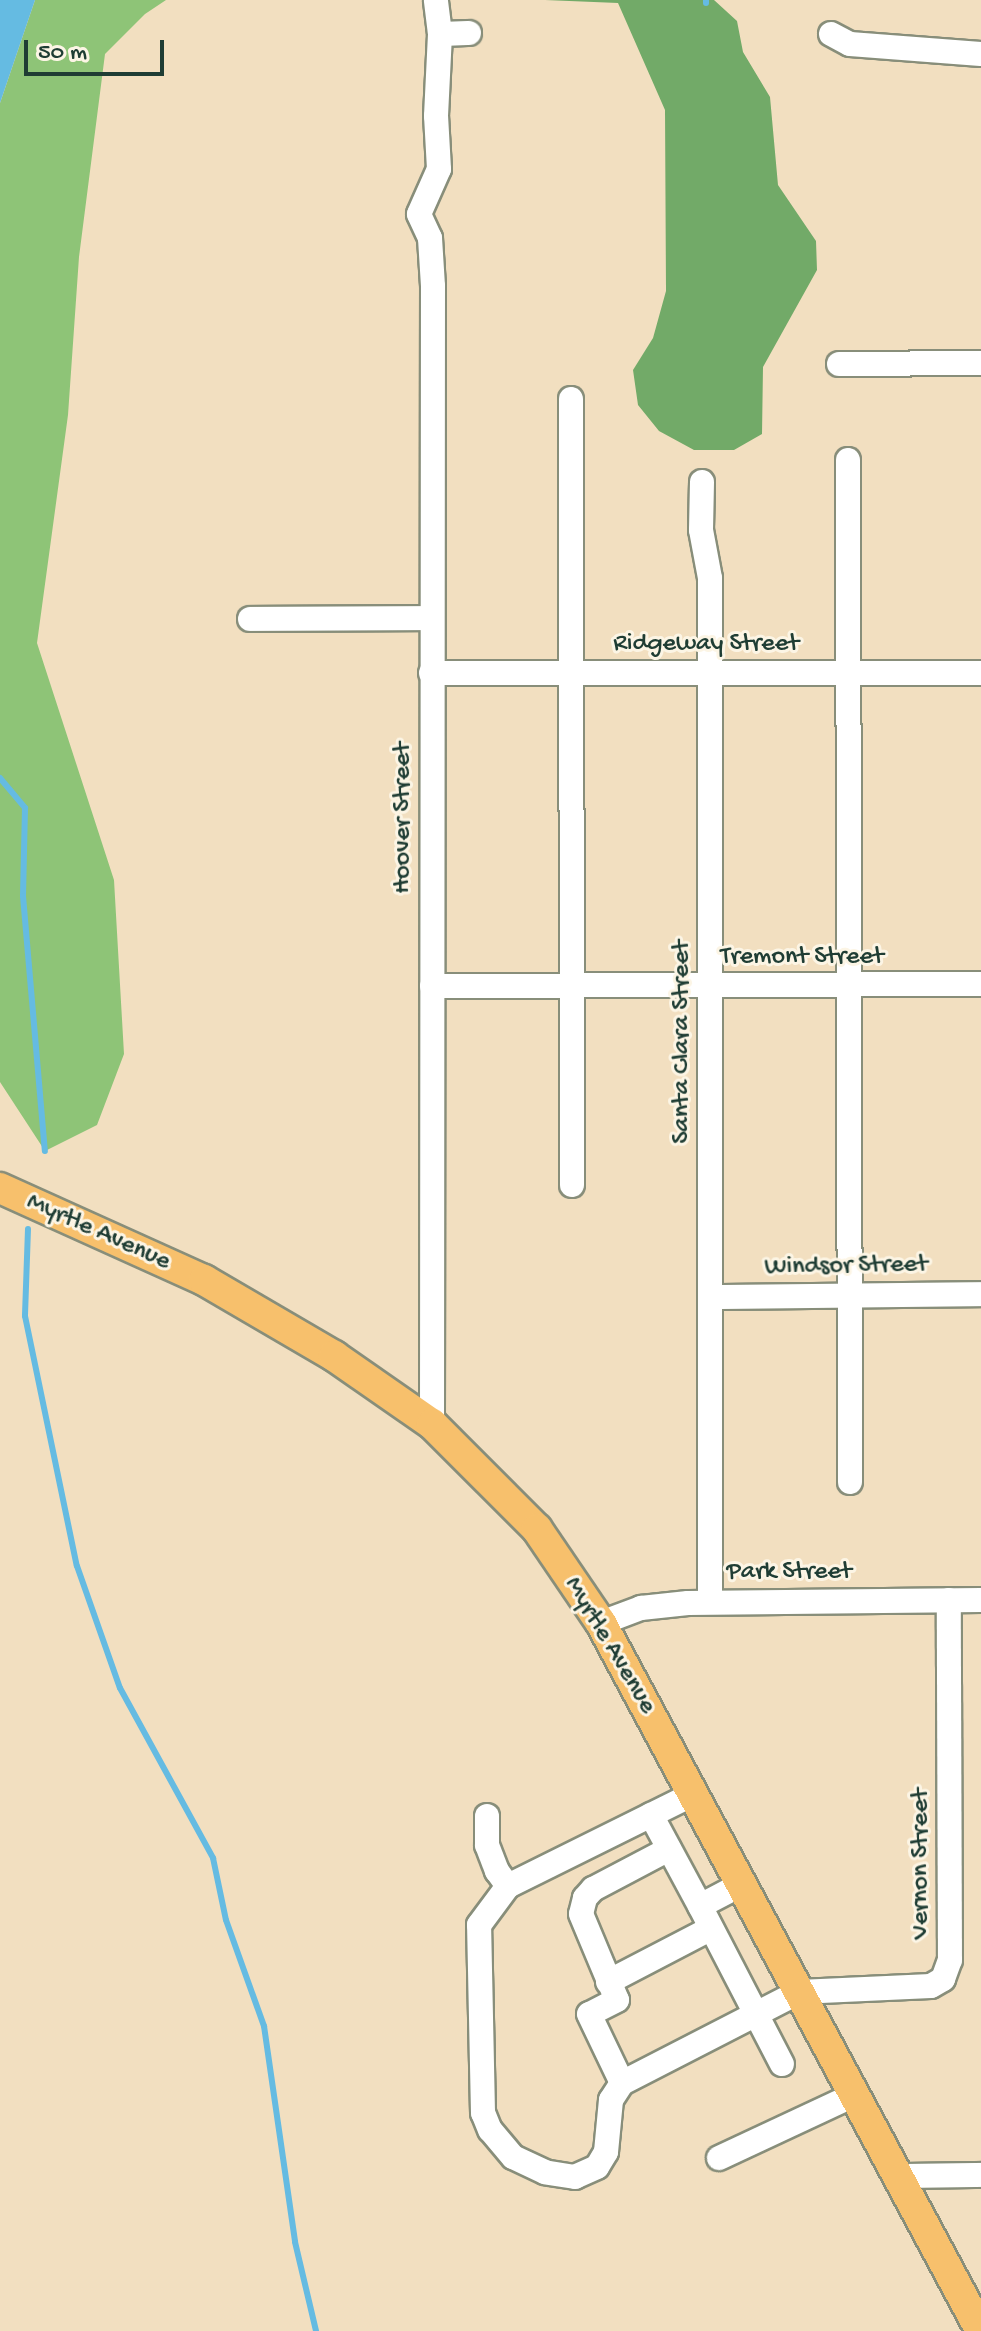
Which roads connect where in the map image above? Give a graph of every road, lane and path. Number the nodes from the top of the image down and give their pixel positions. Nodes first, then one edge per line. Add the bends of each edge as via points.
1 (436, 0) edge
2 (469, 33) dead end
3 (440, 34) junction
4 (831, 34) dead end
5 (981, 54) edge
6 (981, 363) edge
7 (839, 364) dead end
8 (571, 399) dead end
9 (848, 460) dead end
10 (702, 482) dead end
11 (432, 618) junction
12 (250, 619) dead end
13 (431, 673) junction
14 (571, 673) junction
15 (711, 673) junction
16 (850, 673) junction
17 (981, 673) edge
18 (981, 984) edge
19 (432, 986) junction
20 (572, 986) junction
21 (711, 986) junction
22 (850, 986) junction
23 (572, 1185) dead end
24 (0, 1188) edge
25 (981, 1294) edge
26 (851, 1295) junction
27 (711, 1297) junction
28 (432, 1424) junction
29 (850, 1482) dead end
30 (949, 1600) junction
31 (981, 1600) edge
32 (710, 1601) junction
33 (601, 1623) junction
34 (693, 1794) junction
35 (651, 1815) junction
36 (487, 1816) dead end
37 (669, 1849) junction
38 (742, 1884) junction
39 (508, 1886) junction
40 (700, 1906) junction
41 (710, 1929) junction
42 (608, 1982) junction
43 (799, 1992) junction
44 (755, 2015) junction
45 (782, 2064) dead end
46 (622, 2083) junction
47 (854, 2095) junction
48 (719, 2158) dead end
49 (981, 2175) edge
50 (898, 2176) junction
51 (981, 2331) edge

1 - 3 street
2 - 3 street
3 - 11 street, Hoover Street via 439,169 419,214 430,238 433,267
4 - 5 street via 862,46
6 - 7 street
8 - 14 street
9 - 16 street
10 - 15 street, Santa Clara Street
11 - 12 street
11 - 13 street, Hoover Street
13 - 14 street, Ridgeway Street
13 - 19 street, Hoover Street
14 - 15 street, Ridgeway Street
14 - 20 street
15 - 16 street, Ridgeway Street
15 - 21 street, Santa Clara Street
16 - 17 street, Ridgeway Street
16 - 22 street
18 - 22 street, Tremont Street
19 - 20 street, Tremont Street
19 - 28 street, Hoover Street
20 - 21 street, Tremont Street
20 - 23 street
21 - 22 street, Tremont Street
21 - 27 street, Santa Clara Street
22 - 26 street
24 - 28 main road, Myrtle Avenue via 204,1280 334,1356
25 - 26 street, Windsor Street
26 - 27 street, Windsor Street
26 - 29 street
27 - 32 street, Santa Clara Street
28 - 33 main road, Myrtle Avenue via 537,1529
30 - 31 street, Park Street
30 - 32 street, Park Street
30 - 43 street, Vernon Street via 947,1970 931,1986
32 - 33 street, Park Street via 641,1608
33 - 34 main road, Myrtle Avenue
34 - 35 street
34 - 38 main road, Myrtle Avenue
35 - 37 street
35 - 39 street
36 - 39 street via 487,1845
37 - 40 street
37 - 42 street via 585,1898 581,1914
38 - 40 street
38 - 43 main road, Myrtle Avenue
39 - 46 street via 479,1925 483,2113 490,2130 513,2157 545,2172 575,2177 597,2167 606,2152 611,2100
40 - 41 street
41 - 42 street
41 - 44 street
42 - 46 street via 617,2000 589,2014
43 - 44 street
43 - 47 main road, Myrtle Avenue
44 - 45 street
44 - 46 street
47 - 48 street
47 - 50 main road, Myrtle Avenue
49 - 50 street
50 - 51 main road, Myrtle Avenue

